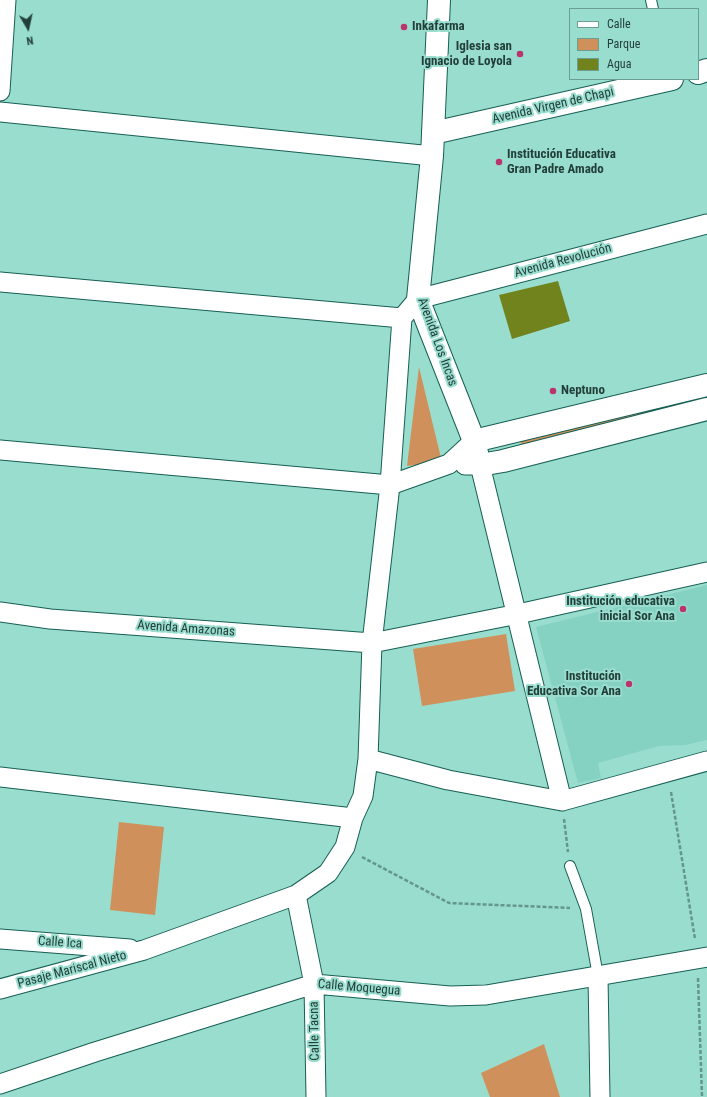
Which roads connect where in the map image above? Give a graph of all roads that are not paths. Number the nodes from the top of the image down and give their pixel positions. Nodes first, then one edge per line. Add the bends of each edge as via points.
1 (6, 0) edge
2 (439, 0) edge
3 (668, 80) edge
4 (0, 91) edge
5 (0, 112) edge
6 (433, 133) junction
7 (432, 156) junction
8 (707, 224) edge
9 (0, 282) edge
10 (418, 299) junction
11 (402, 318) junction
12 (707, 385) edge
13 (707, 409) edge
14 (474, 441) junction
15 (0, 450) edge
16 (449, 464) junction
17 (480, 465) junction
18 (390, 485) junction
19 (707, 572) edge
20 (0, 612) edge
21 (518, 614) junction
22 (372, 643) junction
23 (368, 759) junction
24 (707, 761) edge
25 (0, 777) edge
26 (562, 801) junction
27 (353, 818) junction
28 (570, 866) road end
29 (296, 895) junction
30 (0, 939) edge
31 (144, 950) junction
32 (702, 957) edge
33 (598, 976) junction
34 (314, 984) junction
35 (0, 990) edge
36 (0, 1084) edge
37 (316, 1097) edge
38 (600, 1097) edge

1 - 4 street
2 - 6 main road, Avenida Los Incas
3 - 6 main road, Avenida Virgen de Chapi
5 - 7 street
6 - 7 main road, Avenida Los Incas
7 - 10 main road, Avenida Los Incas
8 - 10 street, Avenida Revolución
9 - 11 street
10 - 11 street
10 - 14 main road, Avenida Los Incas
11 - 18 street, Pasaje Mariscal Nieto
12 - 14 main road
13 - 17 main road
14 - 16 street
14 - 17 main road, Avenida Los Incas
15 - 18 street
16 - 17 street
16 - 18 street
17 - 21 street
18 - 22 street, Pasaje Mariscal Nieto
19 - 21 street, Avenida Amazonas
20 - 22 street, Avenida Amazonas via 50,619
21 - 22 street, Avenida Amazonas
21 - 26 street
22 - 23 street, Pasaje Mariscal Nieto
23 - 26 street via 448,780
23 - 27 street, Pasaje Mariscal Nieto via 363,796
24 - 26 street
25 - 27 street
27 - 29 street, Pasaje Mariscal Nieto via 345,847 328,873
28 - 33 lane via 586,909
29 - 31 street, Pasaje Mariscal Nieto
29 - 34 street, Calle Tacna
30 - 31 street, Calle Ica
31 - 35 street, Pasaje Mariscal Nieto
32 - 33 street, Calle Moquegua
33 - 34 street, Calle Moquegua via 486,995 450,996
33 - 38 street
34 - 36 street, Calle Moquegua
34 - 37 street, Calle Tacna

